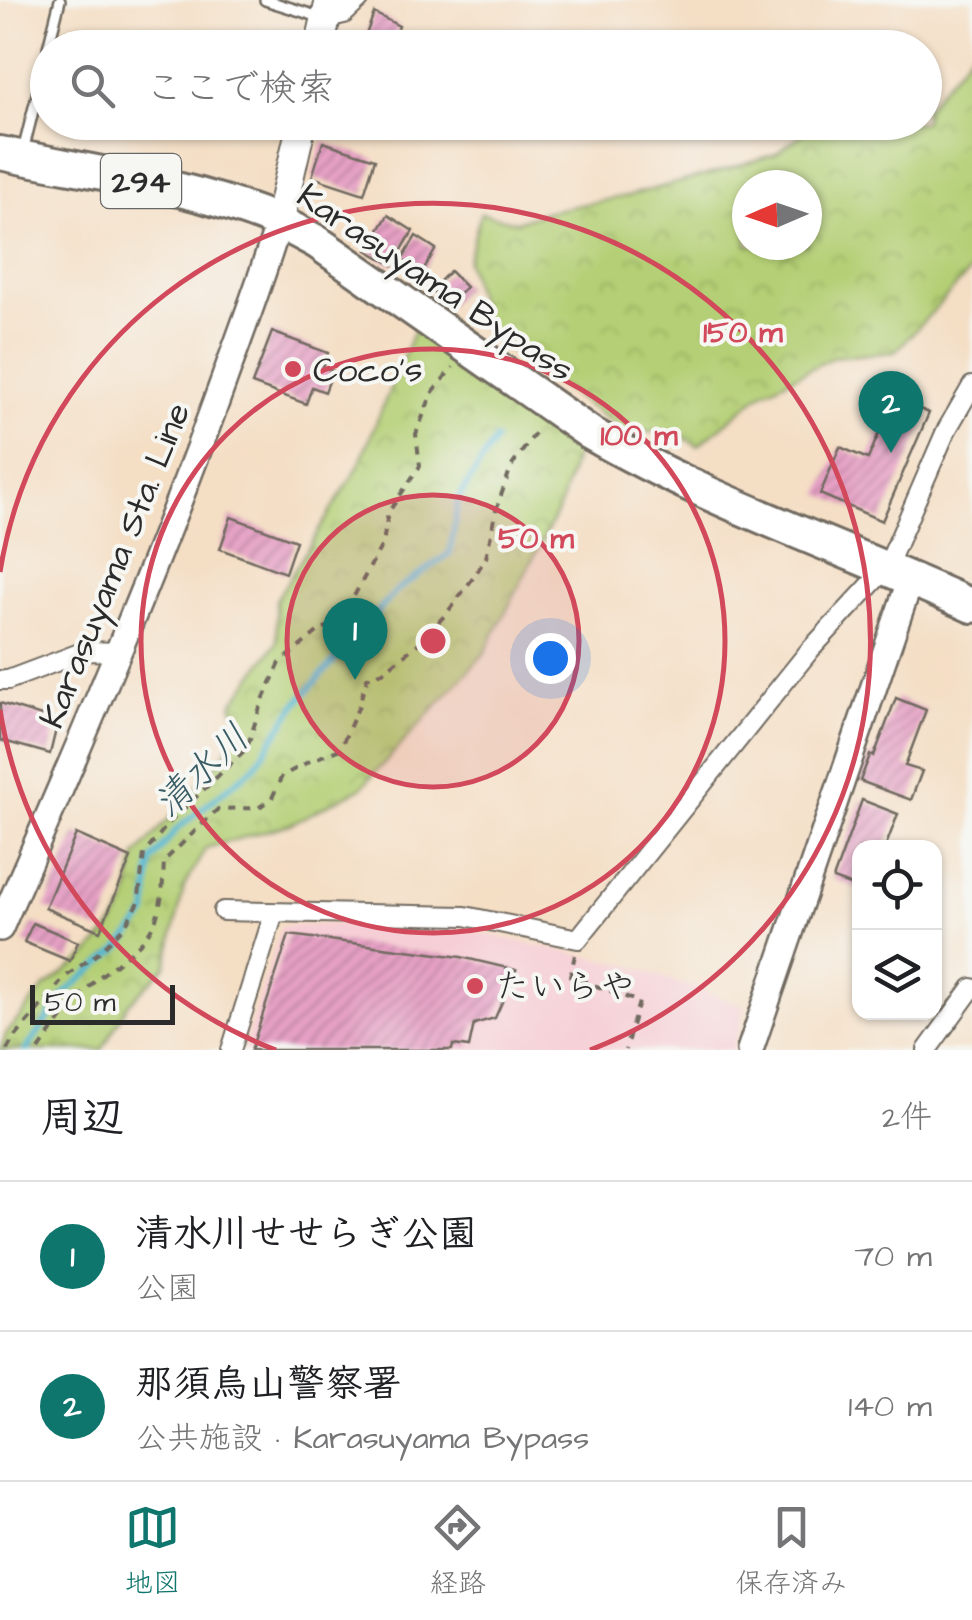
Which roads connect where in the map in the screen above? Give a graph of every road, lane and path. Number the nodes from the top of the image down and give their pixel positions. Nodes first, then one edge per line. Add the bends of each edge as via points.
1 (60, 0) edge
2 (264, 0) edge
3 (359, 0) edge
4 (328, 9) edge
5 (53, 30) edge
6 (30, 101) edge
7 (298, 140) edge
8 (11, 155) edge
9 (279, 222) junction
10 (467, 346) junction
11 (972, 386) edge
12 (554, 408) junction
13 (899, 572) junction
14 (972, 606) edge
15 (120, 652) junction
16 (0, 680) edge
17 (223, 911) dead end
18 (274, 913) junction
19 (0, 928) edge
20 (578, 940) junction
21 (972, 988) edge
22 (7, 1050) edge
23 (39, 1050) edge
24 (231, 1050) edge
25 (626, 1050) edge
26 (750, 1050) edge
27 (927, 1050) edge

1 - 5 lane
2 - 4 lane
3 - 4 street via 344,14
6 - 8 lane
7 - 9 main road
8 - 9 highway, Karasuyama Bypass / 294 via 199,194
9 - 10 highway, Karasuyama Bypass / 294
9 - 15 main road, Karasuyama Sta. Line
10 - 12 highway, Karasuyama Bypass / 294
10 - 22 path via 432,393 416,434 420,466 388,513 384,543 342,622 320,629 280,663 247,748 144,854 138,904 124,926 65,978
11 - 13 street via 946,431
12 - 13 highway, Karasuyama Bypass / 294 via 668,475
12 - 23 path via 511,467 486,558 419,643 367,678 340,749 282,776 272,798 258,808 218,809 164,861 155,922 137,947 70,1006
13 - 14 highway, Karasuyama Bypass / 294
13 - 20 street via 810,650
13 - 26 main road
15 - 16 street via 85,651
15 - 19 main road, Karasuyama Sta. Line
17 - 18 street
18 - 20 street via 464,916
18 - 24 street
20 - 25 path via 570,976 640,1002
21 - 27 street

